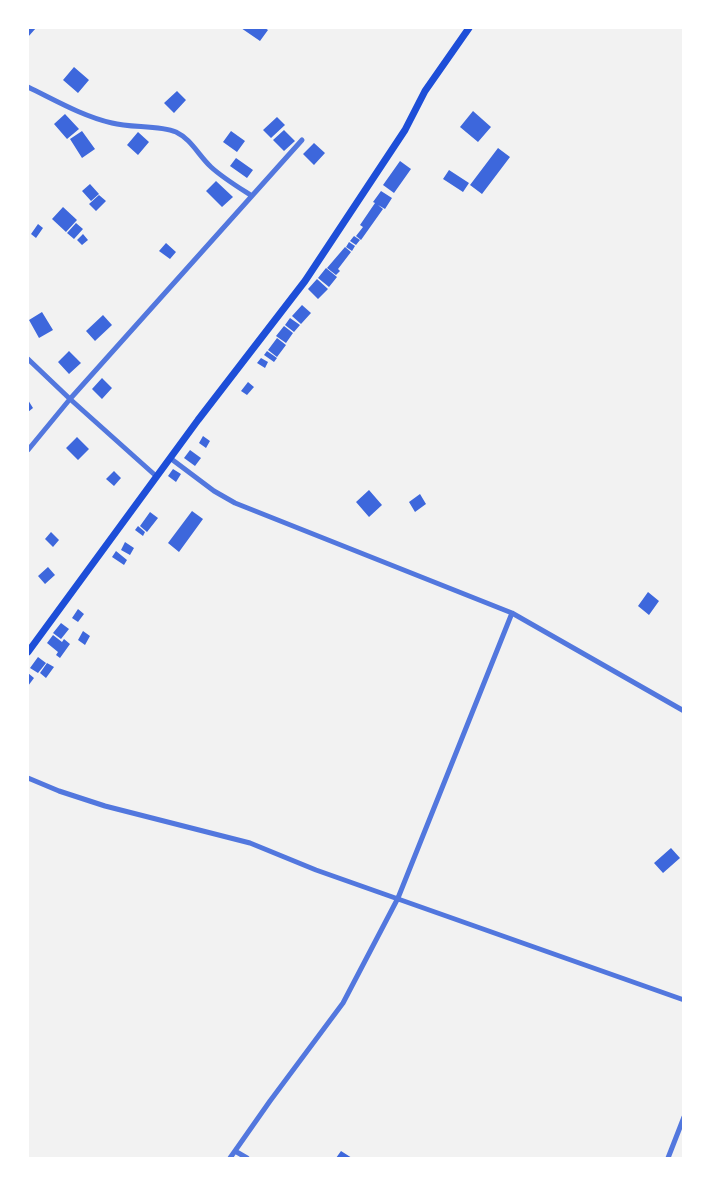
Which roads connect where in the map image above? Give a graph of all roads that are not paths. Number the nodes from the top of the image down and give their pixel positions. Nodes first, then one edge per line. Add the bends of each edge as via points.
1 (469, 28) edge
2 (28, 87) edge
3 (302, 140) dead end
4 (252, 196) junction
5 (28, 359) edge
6 (70, 399) junction
7 (28, 450) edge
8 (170, 458) junction
9 (156, 476) junction
10 (512, 613) junction
11 (28, 652) edge
12 (684, 711) edge
13 (28, 778) edge
14 (398, 898) junction
15 (684, 1000) edge
16 (684, 1117) edge
17 (235, 1151) junction
18 (230, 1158) edge
19 (247, 1158) edge
20 (668, 1158) edge

1 - 8 main road via 425,91 405,130 305,280
2 - 4 street via 94,118 131,127 176,132 219,174
3 - 4 street
4 - 6 street
5 - 6 street
6 - 7 street
6 - 9 street
8 - 9 main road
8 - 10 street via 235,503
9 - 11 main road
10 - 12 street
10 - 14 street
13 - 14 street via 105,806 250,843
14 - 15 street
14 - 17 street via 344,1003
16 - 20 street
17 - 18 street
17 - 19 street

